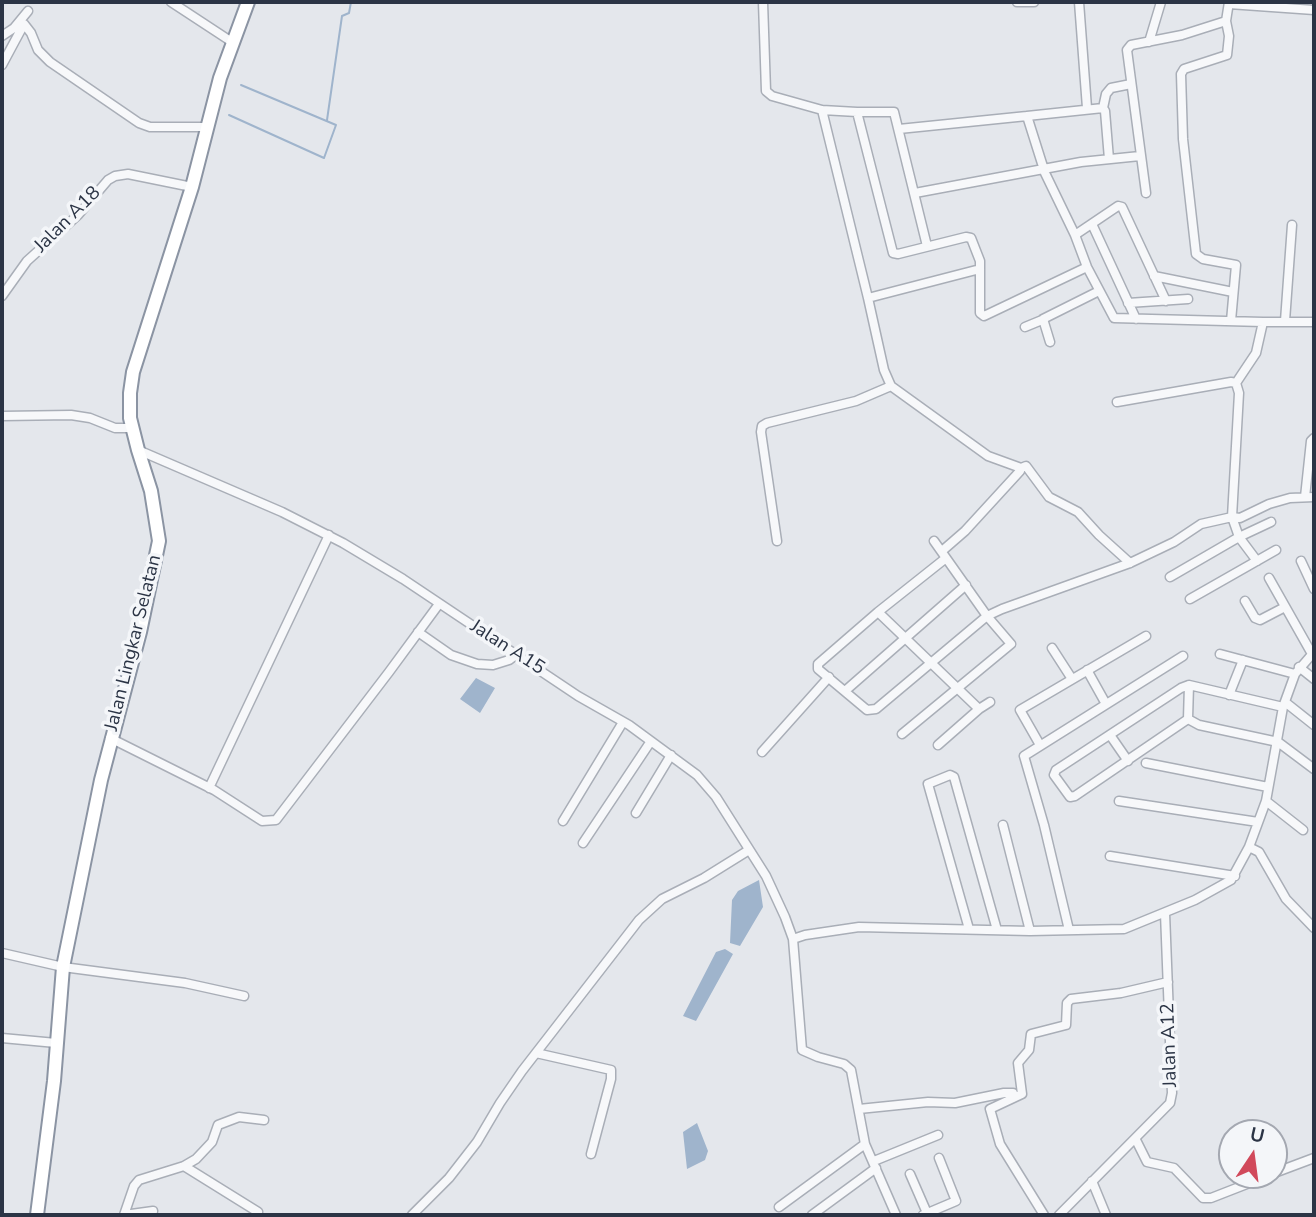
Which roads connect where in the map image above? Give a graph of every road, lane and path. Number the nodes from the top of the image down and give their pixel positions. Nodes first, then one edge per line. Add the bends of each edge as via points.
1 (29, 2) edge
2 (171, 2) edge
3 (248, 2) edge
4 (763, 2) edge
5 (1017, 2) edge
6 (1034, 2) edge
7 (1079, 2) edge
8 (1161, 2) edge
9 (1228, 5) edge
10 (1314, 10) edge
11 (28, 11) junction
12 (1226, 21) junction
13 (24, 24) junction
14 (2, 36) edge
15 (232, 42) junction
16 (1149, 42) junction
17 (2, 65) edge
18 (1131, 84) junction
19 (1087, 108) junction
20 (1103, 108) junction
21 (822, 110) junction
22 (857, 112) junction
23 (1027, 116) junction
24 (206, 127) junction
25 (898, 129) junction
26 (1140, 156) junction
27 (1109, 159) junction
28 (1044, 169) junction
29 (192, 187) junction
30 (1146, 192) dead end
31 (915, 193) junction
32 (1091, 224) junction
33 (1292, 225) dead end
34 (1074, 235) junction
35 (927, 246) junction
36 (1087, 267) junction
37 (980, 269) junction
38 (1154, 276) junction
39 (1099, 291) junction
40 (1233, 292) junction
41 (2, 296) edge
42 (868, 298) junction
43 (1188, 299) dead end
44 (1166, 301) junction
45 (1128, 303) junction
46 (1136, 319) junction
47 (1042, 320) junction
48 (1231, 321) junction
49 (1285, 321) junction
50 (1263, 322) junction
51 (1314, 322) edge
52 (1026, 327) dead end
53 (1050, 342) dead end
54 (1236, 383) junction
55 (891, 386) junction
56 (1117, 402) dead end
57 (2, 416) edge
58 (132, 428) junction
59 (1314, 438) edge
60 (138, 450) junction
61 (1021, 468) junction
62 (1310, 497) edge
63 (1232, 517) junction
64 (1271, 522) dead end
65 (329, 535) junction
66 (1239, 537) junction
67 (777, 541) dead end
68 (934, 541) dead end
69 (1276, 550) dead end
70 (944, 554) junction
71 (1257, 561) junction
72 (1301, 561) dead end
73 (1130, 562) junction
74 (1170, 577) dead end
75 (1269, 578) dead end
76 (966, 585) junction
77 (1314, 589) edge
78 (1190, 599) dead end
79 (1245, 601) dead end
80 (439, 604) junction
81 (1285, 607) junction
82 (878, 612) junction
83 (987, 616) junction
84 (418, 632) junction
85 (1146, 636) dead end
86 (905, 638) junction
87 (1052, 648) dead end
88 (1313, 653) edge
89 (517, 654) junction
90 (1220, 654) dead end
91 (1182, 656) dead end
92 (1243, 660) junction
93 (930, 662) junction
94 (1087, 670) junction
95 (1297, 671) junction
96 (829, 677) junction
97 (1072, 679) junction
98 (1314, 679) edge
99 (1189, 685) junction
100 (957, 687) junction
101 (845, 691) junction
102 (1229, 695) junction
103 (990, 702) dead end
104 (1106, 704) junction
105 (1284, 705) junction
106 (979, 709) junction
107 (1188, 719) junction
108 (623, 722) junction
109 (1314, 724) edge
110 (902, 734) dead end
111 (1110, 735) junction
112 (110, 738) junction
113 (651, 741) junction
114 (1278, 742) junction
115 (938, 745) dead end
116 (1040, 745) junction
117 (762, 752) dead end
118 (671, 755) junction
119 (1128, 761) junction
120 (1146, 763) dead end
121 (1314, 769) edge
122 (1268, 787) junction
123 (209, 788) junction
124 (1119, 801) dead end
125 (1266, 801) junction
126 (636, 814) dead end
127 (563, 821) dead end
128 (1258, 822) junction
129 (1003, 825) dead end
130 (1303, 830) dead end
131 (583, 843) dead end
132 (1249, 847) junction
133 (749, 850) junction
134 (1110, 856) dead end
135 (1235, 876) junction
136 (1165, 913) junction
137 (1314, 928) edge
138 (969, 929) junction
139 (997, 930) junction
140 (1069, 930) junction
141 (1030, 931) junction
142 (793, 939) junction
143 (2, 953) edge
144 (63, 967) junction
145 (1168, 982) junction
146 (244, 996) dead end
147 (2, 1038) edge
148 (56, 1043) junction
149 (536, 1053) junction
150 (1014, 1097) junction
151 (859, 1109) junction
152 (264, 1120) dead end
153 (938, 1135) dead end
154 (1136, 1140) junction
155 (865, 1144) junction
156 (591, 1154) dead end
157 (1314, 1157) edge
158 (939, 1158) dead end
159 (875, 1164) junction
160 (184, 1166) junction
161 (1288, 1168) edge
162 (910, 1174) dead end
163 (1092, 1181) junction
164 (1234, 1189) edge
165 (779, 1207) dead end
166 (153, 1212) dead end
167 (258, 1212) dead end
168 (925, 1214) edge
169 (37, 1215) edge
170 (124, 1215) edge
171 (412, 1215) edge
172 (812, 1215) edge
173 (896, 1215) edge
174 (1044, 1215) edge
175 (1059, 1215) edge
176 (1105, 1215) edge

1 - 11 street
2 - 15 street
3 - 15 highway, Jalan Lingkar Selatan
4 - 21 street via 766,91
5 - 6 street
7 - 19 street
8 - 16 street
9 - 10 street
9 - 12 street
11 - 13 street
11 - 14 street
12 - 16 street
12 - 40 street via 1227,55 1181,74 1196,254 1236,265
13 - 17 street
13 - 24 street via 50,62 139,124
15 - 24 highway, Jalan Lingkar Selatan
16 - 18 street via 1126,50
18 - 20 street via 1108,90
18 - 26 street
19 - 20 street
19 - 23 street
20 - 27 street
21 - 22 street
21 - 42 street
22 - 25 street via 892,111
22 - 35 street via 891,250 898,254
23 - 25 street
23 - 28 street
24 - 29 highway, Jalan Lingkar Selatan
25 - 31 street
26 - 27 street
26 - 30 street
27 - 28 street
28 - 31 street
28 - 34 street
29 - 41 street, Jalan A18 via 128,174 108,180 78,215 27,261
29 - 58 highway, Jalan Lingkar Selatan via 133,372
31 - 35 street
32 - 34 street
32 - 38 street via 1122,207
32 - 45 street
33 - 49 street
34 - 36 street
35 - 37 street via 969,237
36 - 37 street via 984,316 980,313
36 - 39 street
37 - 42 street
38 - 40 street
38 - 44 street
39 - 46 street via 1114,318
39 - 47 street
40 - 48 street
42 - 55 street
43 - 44 street
44 - 45 street
45 - 46 street
46 - 48 street
47 - 52 street
47 - 53 street
48 - 50 street
49 - 50 street
49 - 51 street
50 - 54 street via 1256,353
54 - 56 street
54 - 63 street
55 - 61 street via 988,456
55 - 67 street via 856,401 762,426
57 - 58 street via 71,415 115,428
58 - 60 highway, Jalan Lingkar Selatan
59 - 62 street
60 - 65 street, Jalan A15
60 - 112 highway, Jalan Lingkar Selatan via 159,541 140,632
61 - 70 street
61 - 73 street via 1027,467 1049,496 1078,512
62 - 63 street via 1279,501 1240,518
63 - 66 street
63 - 73 street via 1201,524
64 - 66 street
65 - 80 street, Jalan A15
65 - 123 street
66 - 71 street
66 - 74 street
68 - 70 street
69 - 71 street
70 - 76 street
70 - 82 street
71 - 78 street
72 - 77 street
73 - 83 street
75 - 81 street
76 - 83 street
76 - 86 street
79 - 81 street via 1260,620
80 - 84 street
80 - 89 street, Jalan A15
81 - 88 street
82 - 86 street
82 - 96 street via 818,664
83 - 93 street
83 - 100 street via 1011,645
84 - 89 street via 451,655 477,664 494,665
84 - 123 street via 276,820 262,821
85 - 94 street
86 - 93 street
86 - 101 street
87 - 97 street
88 - 95 street
89 - 108 street, Jalan A15
90 - 92 street
91 - 104 street
92 - 95 street
92 - 102 street
93 - 100 street
93 - 101 street via 873,710
94 - 97 street
94 - 104 street
95 - 98 street
95 - 105 street
96 - 101 street
96 - 117 street
97 - 116 street via 1020,710
99 - 102 street
99 - 107 street
99 - 111 street
100 - 106 street
100 - 110 street
102 - 105 street
103 - 106 street
104 - 116 street
105 - 109 street
105 - 114 street
106 - 115 street
107 - 114 street
107 - 119 street
108 - 113 street, Jalan A15
108 - 127 street
111 - 119 street
111 - 119 street via 1054,775 1072,797
112 - 123 street
112 - 144 highway, Jalan Lingkar Selatan
113 - 118 street, Jalan A15
113 - 131 street
114 - 121 street
114 - 122 street
116 - 140 street via 1024,756
118 - 126 street
118 - 133 street, Jalan A15 via 716,797
120 - 122 street
122 - 125 street
124 - 128 street
125 - 128 street
125 - 130 street
128 - 132 street
129 - 141 street
132 - 135 street
132 - 137 street via 1259,852 1286,899
133 - 142 street, Jalan A15 via 766,876
133 - 149 street via 662,899 639,920
134 - 135 street
135 - 136 street
136 - 140 street via 1124,929
136 - 145 street, Jalan A12
138 - 139 street
138 - 139 street via 928,784 950,775
138 - 142 street via 859,927
139 - 141 street
140 - 141 street
142 - 151 street, Jalan A15 via 803,1050 848,1066
143 - 144 street
144 - 146 street via 185,983
144 - 148 highway, Jalan Lingkar Selatan
145 - 150 street via 1071,999 1066,1025 1031,1034 1029,1050 1018,1062 1023,1092
145 - 154 street, Jalan A12 via 1172,1098
147 - 148 street
148 - 169 highway, Jalan Lingkar Selatan
149 - 156 street via 611,1070
149 - 171 street via 477,1142
150 - 151 street via 1004,1093 955,1103
150 - 174 street via 990,1109 992,1121 1000,1144
151 - 155 street
152 - 160 street via 239,1116 222,1123 209,1146
153 - 159 street
154 - 163 street, Jalan A12
154 - 164 street via 1147,1162 1174,1168 1203,1198
155 - 159 street
155 - 165 street
157 - 161 street
158 - 168 street via 956,1201
159 - 172 street
159 - 173 street
160 - 167 street
160 - 170 street via 139,1180
162 - 168 street
163 - 175 street, Jalan A12
163 - 176 street
166 - 170 street

